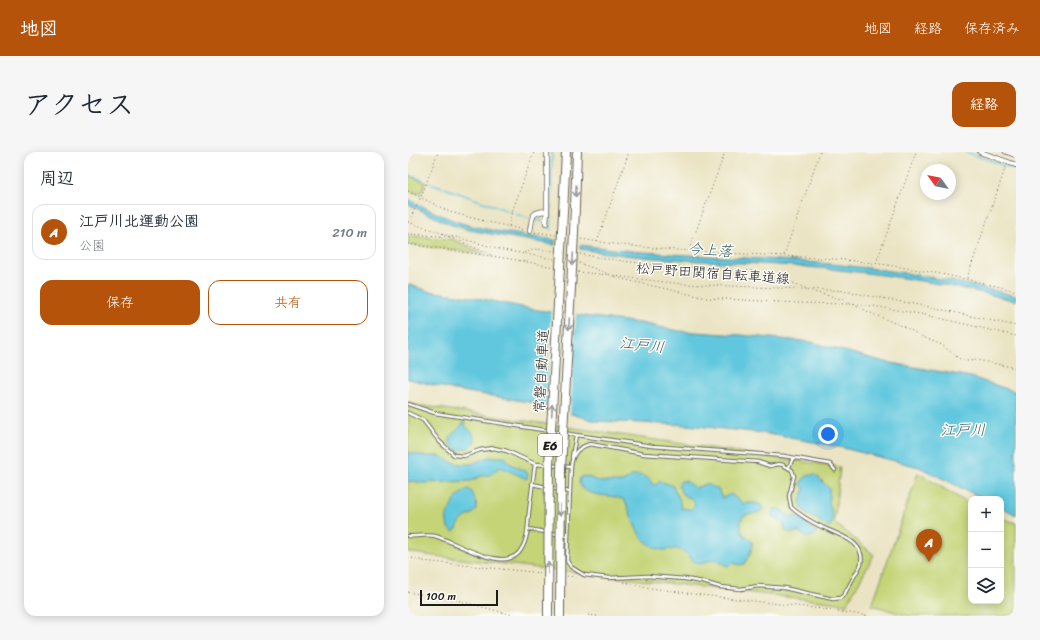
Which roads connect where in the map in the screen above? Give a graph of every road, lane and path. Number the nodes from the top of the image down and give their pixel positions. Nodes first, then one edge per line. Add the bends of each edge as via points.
1 (438, 152) edge
2 (534, 152) edge
3 (547, 152) edge
4 (560, 152) edge
5 (566, 152) edge
6 (577, 152) edge
7 (629, 152) edge
8 (725, 152) edge
9 (820, 152) edge
10 (916, 152) edge
11 (980, 152) edge
12 (1005, 152) edge
13 (1016, 156) edge
14 (1016, 165) edge
15 (1005, 169) dead end
16 (408, 191) edge
17 (421, 197) junction
18 (547, 211) junction
19 (563, 220) junction
20 (408, 222) edge
21 (546, 223) dead end
22 (509, 226) junction
23 (530, 231) junction
24 (408, 234) edge
25 (450, 236) junction
26 (560, 236) dead end
27 (582, 240) dead end
28 (597, 242) junction
29 (408, 244) edge
30 (689, 250) junction
31 (559, 252) dead end
32 (574, 253) dead end
33 (494, 256) junction
34 (784, 256) junction
35 (876, 264) junction
36 (554, 267) dead end
37 (576, 271) dead end
38 (611, 275) junction
39 (967, 279) junction
40 (806, 289) junction
41 (1016, 291) edge
42 (851, 304) junction
43 (1016, 326) edge
44 (1016, 336) edge
45 (1016, 368) edge
46 (408, 404) edge
47 (408, 413) edge
48 (576, 435) junction
49 (572, 457) junction
50 (793, 458) junction
51 (535, 464) junction
52 (571, 467) junction
53 (789, 467) junction
54 (835, 470) dead end
55 (532, 484) junction
56 (570, 492) junction
57 (528, 529) junction
58 (408, 536) edge
59 (568, 536) junction
60 (408, 557) edge
61 (542, 573) dead end
62 (565, 575) dead end
63 (580, 577) dead end
64 (619, 580) dead end
65 (408, 592) edge
66 (588, 615) edge
67 (517, 616) edge
68 (548, 616) edge
69 (560, 616) edge
70 (597, 616) edge
71 (869, 616) edge

1 - 17 path
2 - 22 path
3 - 18 street
4 - 19 highway
5 - 19 highway, 常磐自動車道 / E6
6 -> 69 highway, 常磐自動車道 / E6, bridge via 561,469
7 - 28 path
8 - 30 path
9 - 34 path
10 - 35 path
11 - 14 street
12 - 13 lane
15 - 39 path
16 - 17 path
17 - 20 path
17 - 22 path via 450,212
18 - 21 street
18 - 23 street via 537,212 532,217
68 -> 19 highway, 常磐自動車道 / E6, bridge via 549,466
20 - 25 path
22 - 23 path
23 - 26 path
24 - 25 path
25 - 31 path via 503,250 524,253 536,249
25 - 33 path
27 - 28 path
28 - 30 path via 641,248
29 - 33 path
30 - 34 path
32 - 40 path via 663,266 754,271
33 - 36 path
34 - 35 path
35 - 39 path
37 - 38 path, 松戸野田関宿自転車道線
38 - 40 path, 松戸野田関宿自転車道線 via 683,284
38 - 42 path via 708,298
39 - 41 path
40 - 42 path
40 - 43 path, 松戸野田関宿自転車道線 via 851,291
42 - 44 path via 926,315
42 - 45 path via 942,345 962,360 977,360
46 - 48 lane via 435,413
47 - 51 lane via 423,420 454,455 464,456 494,448
48 - 49 lane
48 - 50 lane via 652,446
49 - 52 lane
49 - 53 lane via 582,446 590,444 644,454 758,462 770,466 779,464
50 - 53 lane
50 - 54 lane via 830,464
51 - 52 lane
51 - 55 lane
52 - 56 lane
53 - 59 lane via 794,476 789,496 791,507 817,525 836,532 854,543 861,552 861,564 847,591 840,598 827,598 784,588 720,587 685,579 647,576 609,578 584,575 571,567 568,561
55 - 56 lane
55 - 57 lane
56 - 59 lane
57 - 58 lane via 520,552 504,559 486,557 434,536
57 - 59 lane
60 - 61 path via 423,561
62 - 63 path
64 - 71 path via 651,588
65 - 67 path via 456,600
66 - 70 path

